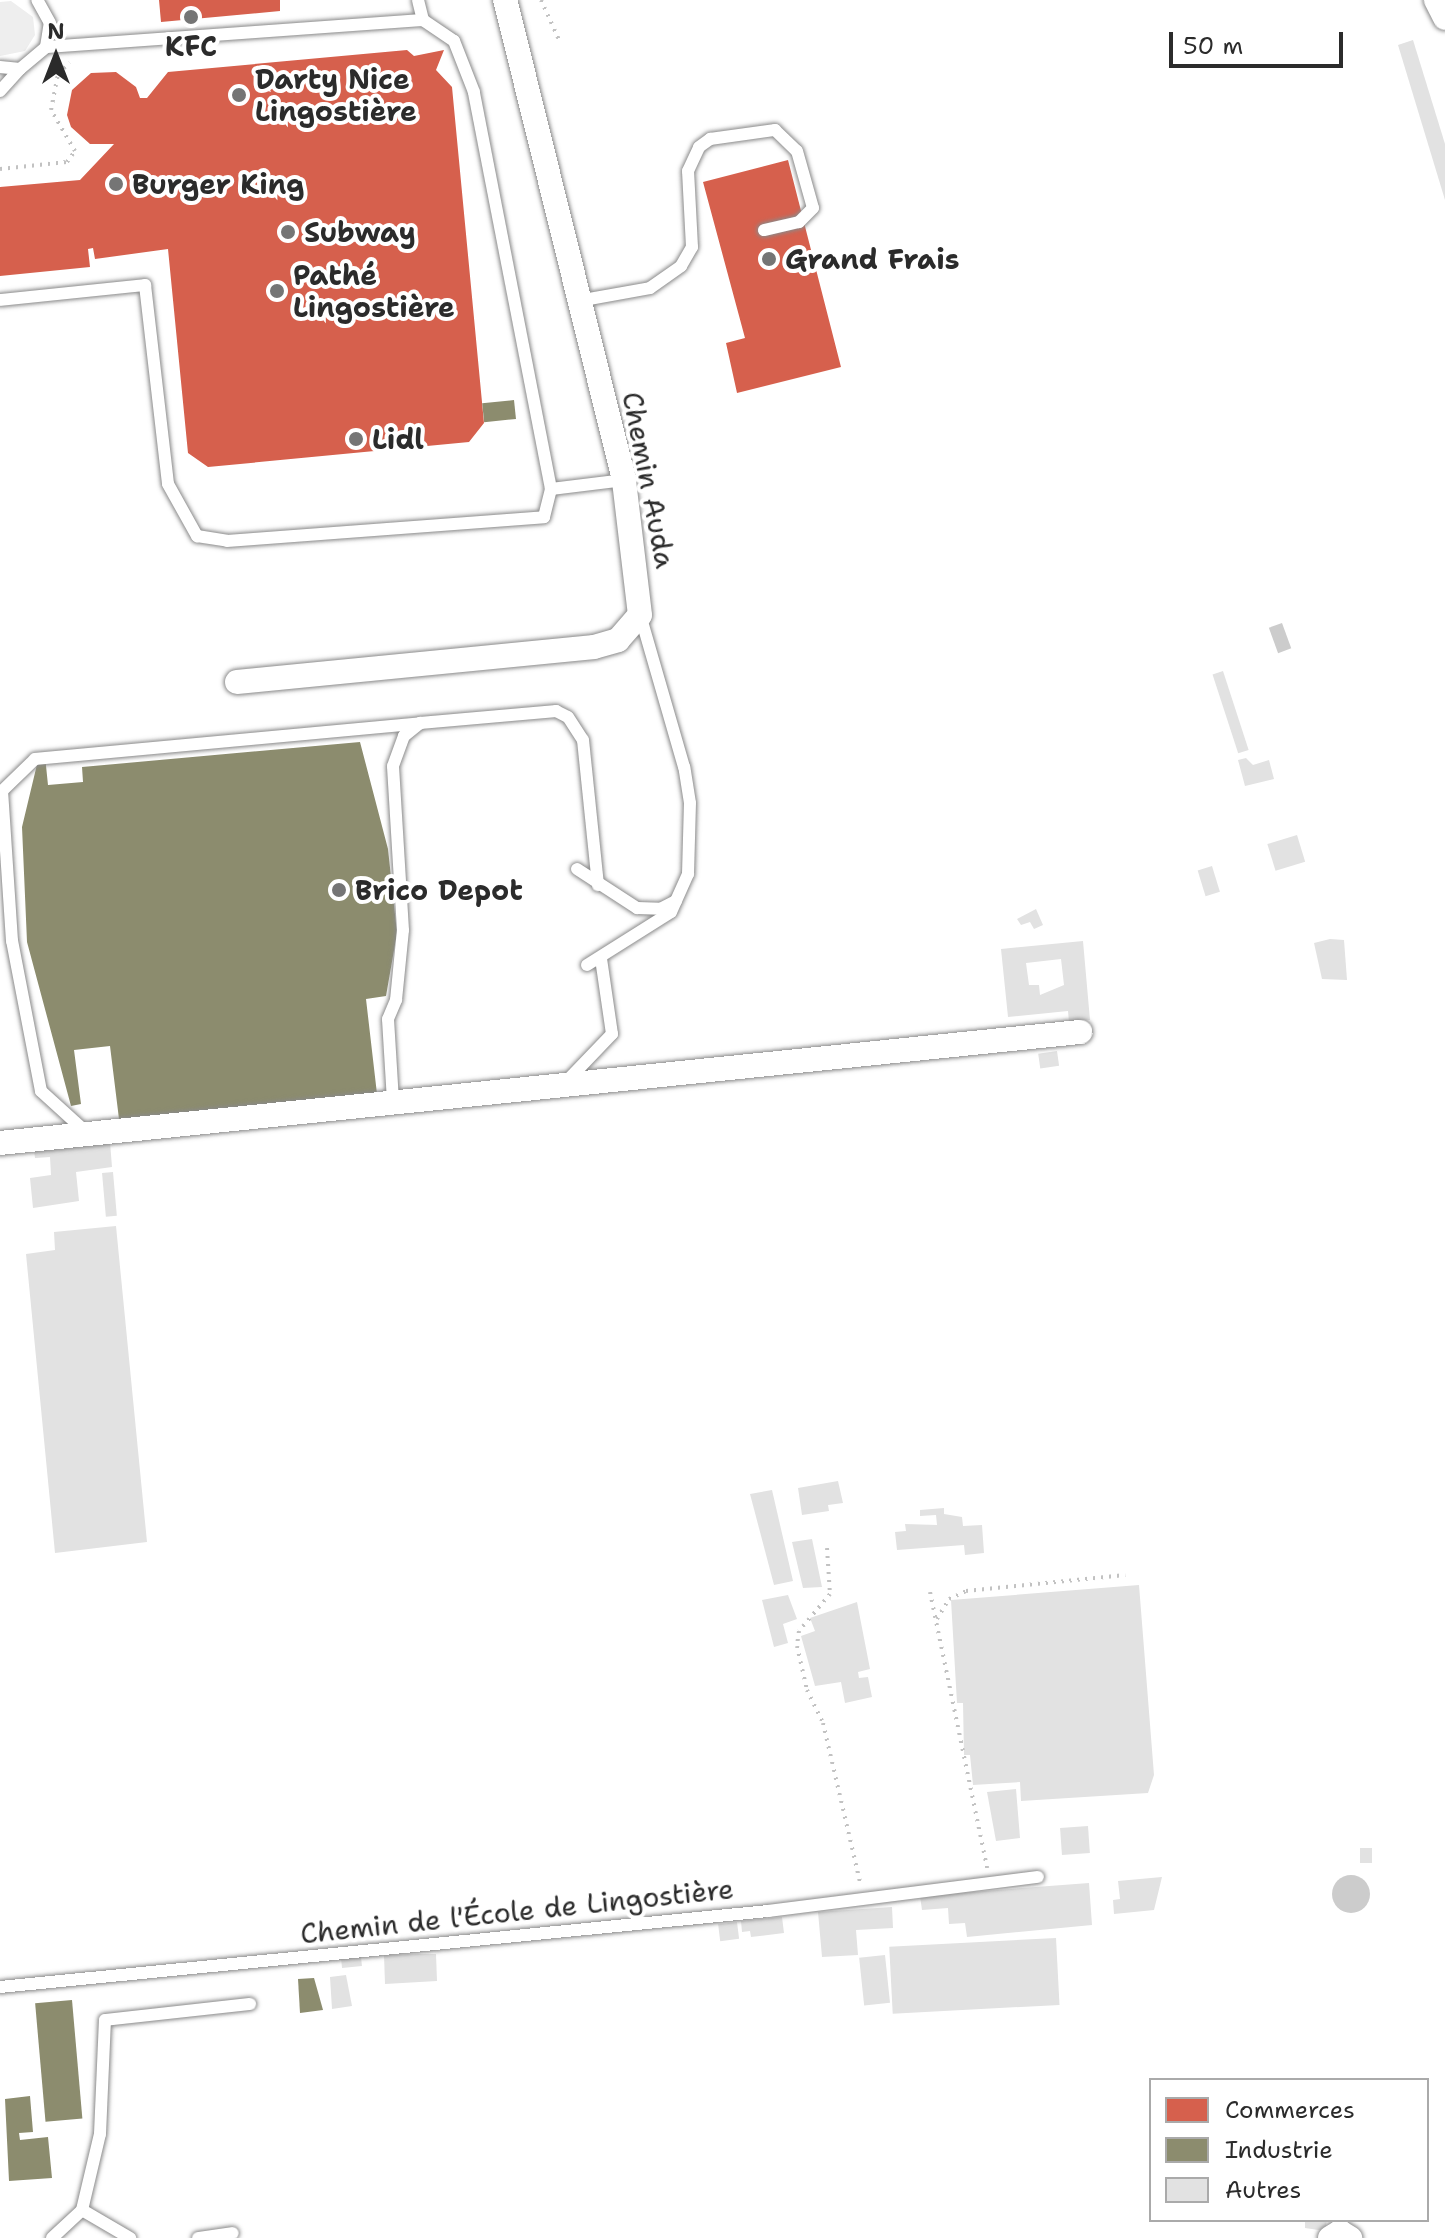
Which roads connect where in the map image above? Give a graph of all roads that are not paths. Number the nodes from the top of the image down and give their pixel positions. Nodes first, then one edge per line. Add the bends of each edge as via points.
1 (37, 0) edge
2 (418, 0) edge
3 (505, 0) edge
4 (1436, 0) edge
5 (1445, 18) edge
6 (423, 20) junction
7 (46, 47) junction
8 (0, 67) edge
9 (20, 69) junction
10 (0, 91) edge
11 (764, 230) dead end
12 (0, 300) edge
13 (578, 301) junction
14 (624, 480) junction
15 (551, 489) junction
16 (640, 615) junction
17 (237, 682) dead end
18 (420, 723) junction
19 (577, 869) dead end
20 (598, 885) junction
21 (679, 899) junction
22 (601, 959) junction
23 (587, 965) dead end
24 (1080, 1032) dead end
25 (565, 1083) junction
26 (393, 1101) junction
27 (89, 1133) junction
28 (0, 1143) edge
29 (1038, 1877) dead end
30 (0, 1987) edge
31 (250, 2004) dead end
32 (82, 2210) junction
33 (233, 2233) dead end
34 (52, 2238) edge
35 (130, 2238) edge
36 (198, 2238) edge
37 (1330, 2238) edge
38 (1350, 2238) edge

1 - 7 lane via 50,23
2 - 6 lane
3 - 13 street, Chemin Auda
4 - 5 street
6 - 7 lane
6 - 15 lane via 454,41 474,92
7 - 9 lane
8 - 9 lane
9 - 10 lane
11 - 13 lane via 799,222 813,208 797,151 775,130 710,139 699,147 688,171 692,247 681,266 650,288
12 - 15 lane via 145,285 168,484 197,536 227,541 544,517
13 - 14 street, Chemin Auda
14 - 15 lane
14 - 16 street, Chemin Auda
16 - 17 street via 618,640 594,647
16 - 21 lane via 690,803 688,874
18 - 20 lane via 556,711 568,717 583,740
18 - 26 lane via 399,742 393,766 403,930 396,1000 388,1019
18 - 27 lane via 35,759 2,791 12,941 41,1091
19 - 20 lane
20 - 21 lane via 644,910
21 - 22 lane via 671,912
22 - 23 lane
22 - 25 lane via 612,1034
24 - 25 street
25 - 26 street
26 - 27 street
27 - 28 street
29 - 30 lane, Chemin de l'École de Lingostière via 768,1911
31 - 32 lane via 105,2020 100,2134
32 - 34 lane
32 - 35 lane
33 - 36 lane
37 - 38 street via 1340,2232

